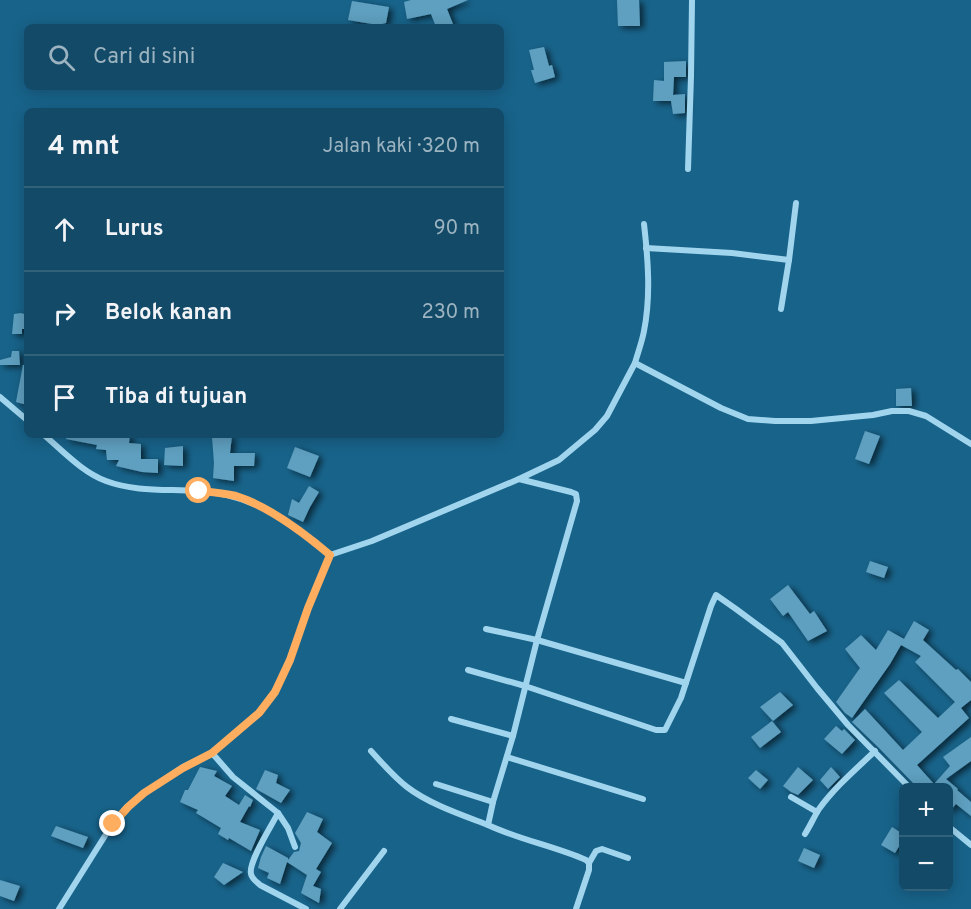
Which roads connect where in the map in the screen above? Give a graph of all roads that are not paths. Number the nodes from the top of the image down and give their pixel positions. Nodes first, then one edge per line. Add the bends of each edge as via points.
1 (692, 0) edge
2 (688, 168) dead end
3 (796, 203) dead end
4 (644, 224) dead end
5 (646, 248) junction
6 (789, 260) junction
7 (781, 309) dead end
8 (635, 363) junction
9 (0, 397) edge
10 (24, 417) edge
11 (48, 438) edge
12 (971, 444) edge
13 (519, 480) junction
14 (330, 555) junction
15 (486, 629) dead end
16 (537, 640) junction
17 (468, 670) dead end
18 (686, 683) junction
19 (525, 686) junction
20 (451, 719) dead end
21 (513, 736) junction
22 (371, 751) dead end
23 (875, 751) junction
24 (212, 753) junction
25 (507, 757) junction
26 (905, 783) edge
27 (436, 784) dead end
28 (791, 796) dead end
29 (643, 799) dead end
30 (493, 802) junction
31 (817, 812) junction
32 (278, 813) junction
33 (488, 825) junction
34 (953, 830) edge
35 (805, 834) dead end
36 (971, 845) edge
37 (295, 847) dead end
38 (384, 852) dead end
39 (628, 858) dead end
40 (589, 864) junction
41 (59, 909) edge
42 (306, 909) edge
43 (340, 909) edge
44 (576, 909) edge

1 - 2 street
3 - 6 street
4 - 5 street
5 - 6 street
5 - 8 street via 648,294 644,333
6 - 7 street
8 - 12 street via 748,419 811,421 909,411 926,416
8 - 13 street via 607,416 595,430 559,460
9 - 10 street
11 - 14 street via 88,472 106,481 235,496 266,508
13 - 14 street
13 - 16 street via 571,492 577,498
14 - 24 street via 275,692 259,713
15 - 16 street
16 - 18 street
16 - 19 street
17 - 19 street
18 - 19 street via 669,725 661,731
18 - 23 street via 716,595 782,643 848,725
19 - 21 street
20 - 21 street
21 - 25 street
22 - 33 street via 408,788
23 - 26 street
23 - 31 street
24 - 32 street via 233,777
24 - 41 street via 144,793 128,807
25 - 29 street
25 - 30 street
27 - 30 street
28 - 31 street
30 - 33 street
31 - 35 street
32 - 37 street
32 - 42 street via 253,861 251,874 260,885
33 - 40 street via 582,858
34 - 36 street
38 - 43 street
39 - 40 street via 602,849
40 - 44 street

